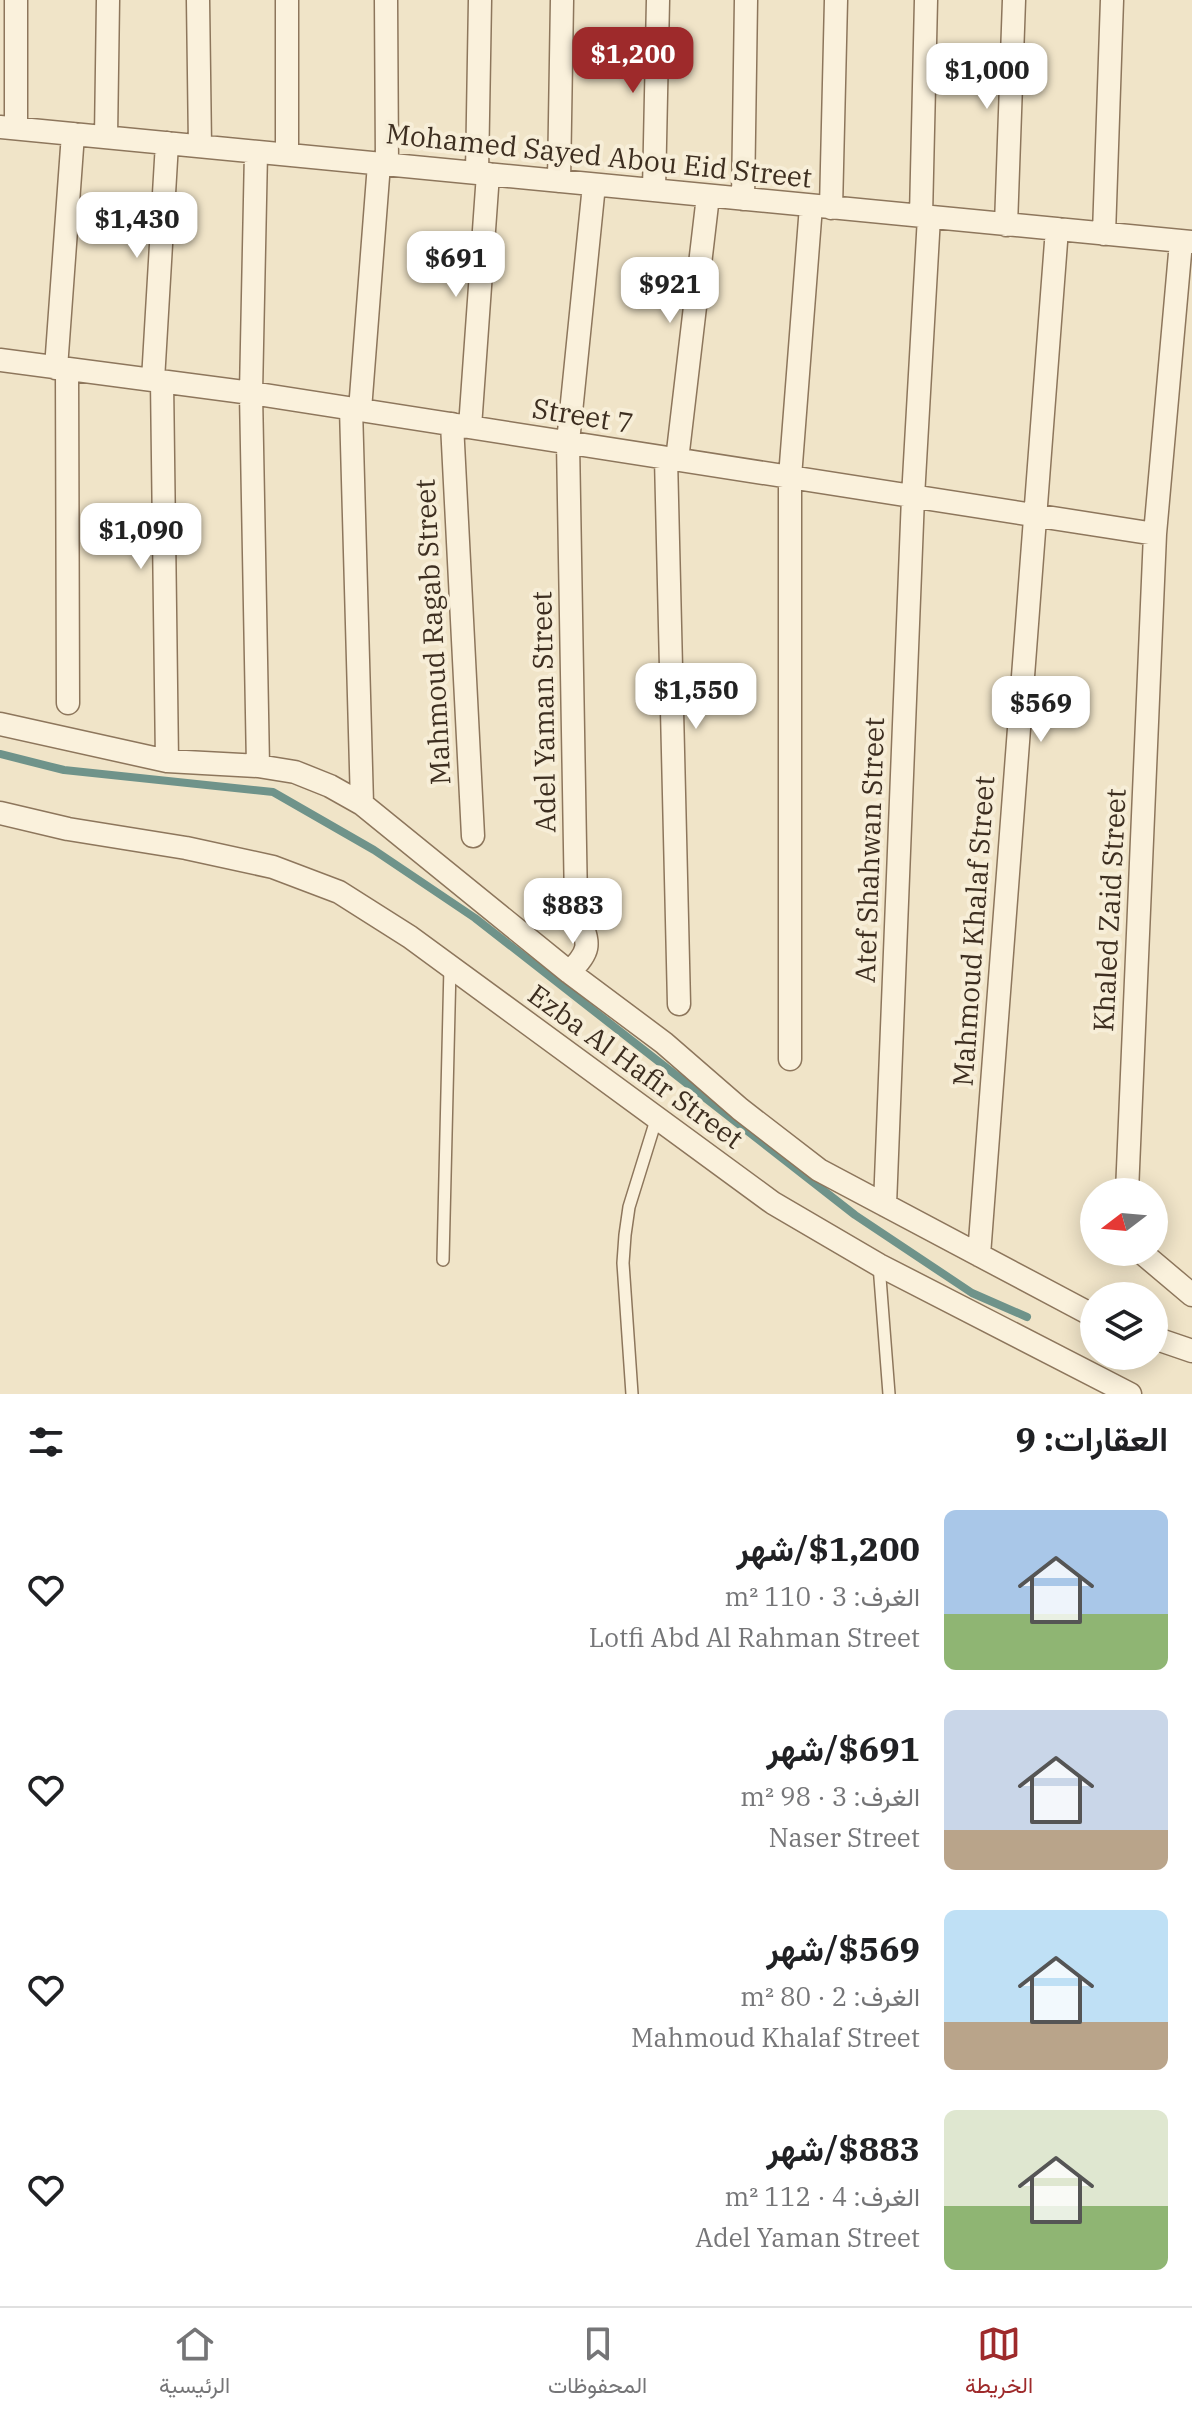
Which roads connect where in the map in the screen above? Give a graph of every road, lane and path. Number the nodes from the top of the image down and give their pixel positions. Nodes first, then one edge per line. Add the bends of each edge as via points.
1 (16, 0) edge
2 (108, 0) edge
3 (198, 0) edge
4 (287, 0) edge
5 (386, 0) edge
6 (480, 0) edge
7 (562, 0) edge
8 (658, 0) edge
9 (746, 0) edge
10 (836, 0) edge
11 (926, 0) edge
12 (1014, 0) edge
13 (1112, 0) edge
14 (8, 127) edge
15 (73, 134) junction
16 (106, 137) junction
17 (167, 143) junction
18 (200, 146) junction
19 (256, 152) junction
20 (287, 154) junction
21 (383, 164) junction
22 (482, 174) junction
23 (559, 181) junction
24 (594, 185) junction
25 (654, 190) junction
26 (708, 196) junction
27 (743, 199) junction
28 (821, 207) junction
29 (925, 217) junction
30 (1006, 225) junction
31 (1057, 229) junction
32 (1104, 234) junction
33 (1186, 242) edge
34 (0, 360) edge
35 (62, 368) junction
36 (158, 381) junction
37 (251, 393) junction
38 (355, 409) junction
39 (461, 426) junction
40 (568, 442) junction
41 (672, 459) junction
42 (790, 477) junction
43 (913, 497) junction
44 (1035, 515) junction
45 (1155, 534) junction
46 (68, 703) dead end
47 (0, 724) edge
48 (167, 761) junction
49 (258, 766) junction
50 (362, 804) junction
51 (0, 813) edge
52 (473, 836) dead end
53 (450, 966) junction
54 (569, 972) junction
55 (679, 1004) dead end
56 (790, 1059) dead end
57 (656, 1120) junction
58 (1128, 1178) edge
59 (885, 1205) junction
60 (979, 1255) junction
61 (443, 1260) dead end
62 (879, 1265) junction
63 (1158, 1266) edge
64 (1192, 1295) edge
65 (1080, 1309) edge
66 (1168, 1343) edge
67 (1192, 1351) edge
68 (632, 1394) edge
69 (889, 1394) edge
70 (1130, 1394) edge

1 - 14 street
2 - 16 street
3 - 18 street
4 - 20 street
5 - 21 street
6 - 22 street, Mahmoud Ragab Street
7 - 23 street
8 - 25 street
9 - 27 street
10 - 28 street
11 - 29 street, Atef Shahwan Street
12 - 30 street
13 - 32 street
14 - 15 street, Mohamed Sayed Abou Eid Street
15 - 16 street, Mohamed Sayed Abou Eid Street
15 - 35 street
16 - 17 street, Mohamed Sayed Abou Eid Street
17 - 18 street, Mohamed Sayed Abou Eid Street
17 - 36 street
18 - 19 street, Mohamed Sayed Abou Eid Street
19 - 20 street, Mohamed Sayed Abou Eid Street
19 - 37 street
20 - 21 street, Mohamed Sayed Abou Eid Street
21 - 22 street, Mohamed Sayed Abou Eid Street
21 - 38 street
22 - 23 street, Mohamed Sayed Abou Eid Street
22 - 39 street, Mahmoud Ragab Street
23 - 24 street, Mohamed Sayed Abou Eid Street
24 - 25 street, Mohamed Sayed Abou Eid Street
24 - 40 street
25 - 26 street, Mohamed Sayed Abou Eid Street
26 - 27 street, Mohamed Sayed Abou Eid Street
26 - 41 street
27 - 28 street, Mohamed Sayed Abou Eid Street
28 - 29 street, Mohamed Sayed Abou Eid Street
28 - 42 street
29 - 30 street, Mohamed Sayed Abou Eid Street
29 - 43 street, Atef Shahwan Street
30 - 31 street, Mohamed Sayed Abou Eid Street
31 - 32 street, Mohamed Sayed Abou Eid Street
31 - 44 street, Mahmoud Khalaf Street
32 - 33 street, Mohamed Sayed Abou Eid Street
33 - 45 street, Khaled Zaid Street
34 - 35 street, Street 7
35 - 36 street, Street 7
35 - 46 street
36 - 37 street, Street 7
36 - 48 street
37 - 38 street, Street 7
37 - 49 street
38 - 39 street, Street 7
38 - 50 street
39 - 40 street, Street 7
39 - 52 street, Mahmoud Ragab Street
40 - 41 street, Street 7
40 - 54 street, Adel Yaman Street via 576,904 588,948
41 - 42 street, Street 7
41 - 55 street
42 - 43 street, Street 7
42 - 56 street
43 - 44 street, Street 7
43 - 59 street, Atef Shahwan Street
44 - 45 street, Street 7
44 - 60 street, Mahmoud Khalaf Street
45 - 58 street, Khaled Zaid Street
47 - 48 street, Ezba Al Hafir Street
48 - 49 street, Ezba Al Hafir Street
49 - 50 street, Ezba Al Hafir Street via 295,772
50 - 54 street, Ezba Al Hafir Street
51 - 53 street, Ezba Al Hafir Street via 273,867 339,892
53 - 57 street, Ezba Al Hafir Street
53 - 61 lane
54 - 59 street, Ezba Al Hafir Street via 819,1170
57 - 62 street, Ezba Al Hafir Street via 773,1203
57 - 68 lane via 625,1235
59 - 60 street, Ezba Al Hafir Street
60 - 65 street, Ezba Al Hafir Street
62 - 69 lane
62 - 70 street, Ezba Al Hafir Street
63 - 64 street
66 - 67 street

